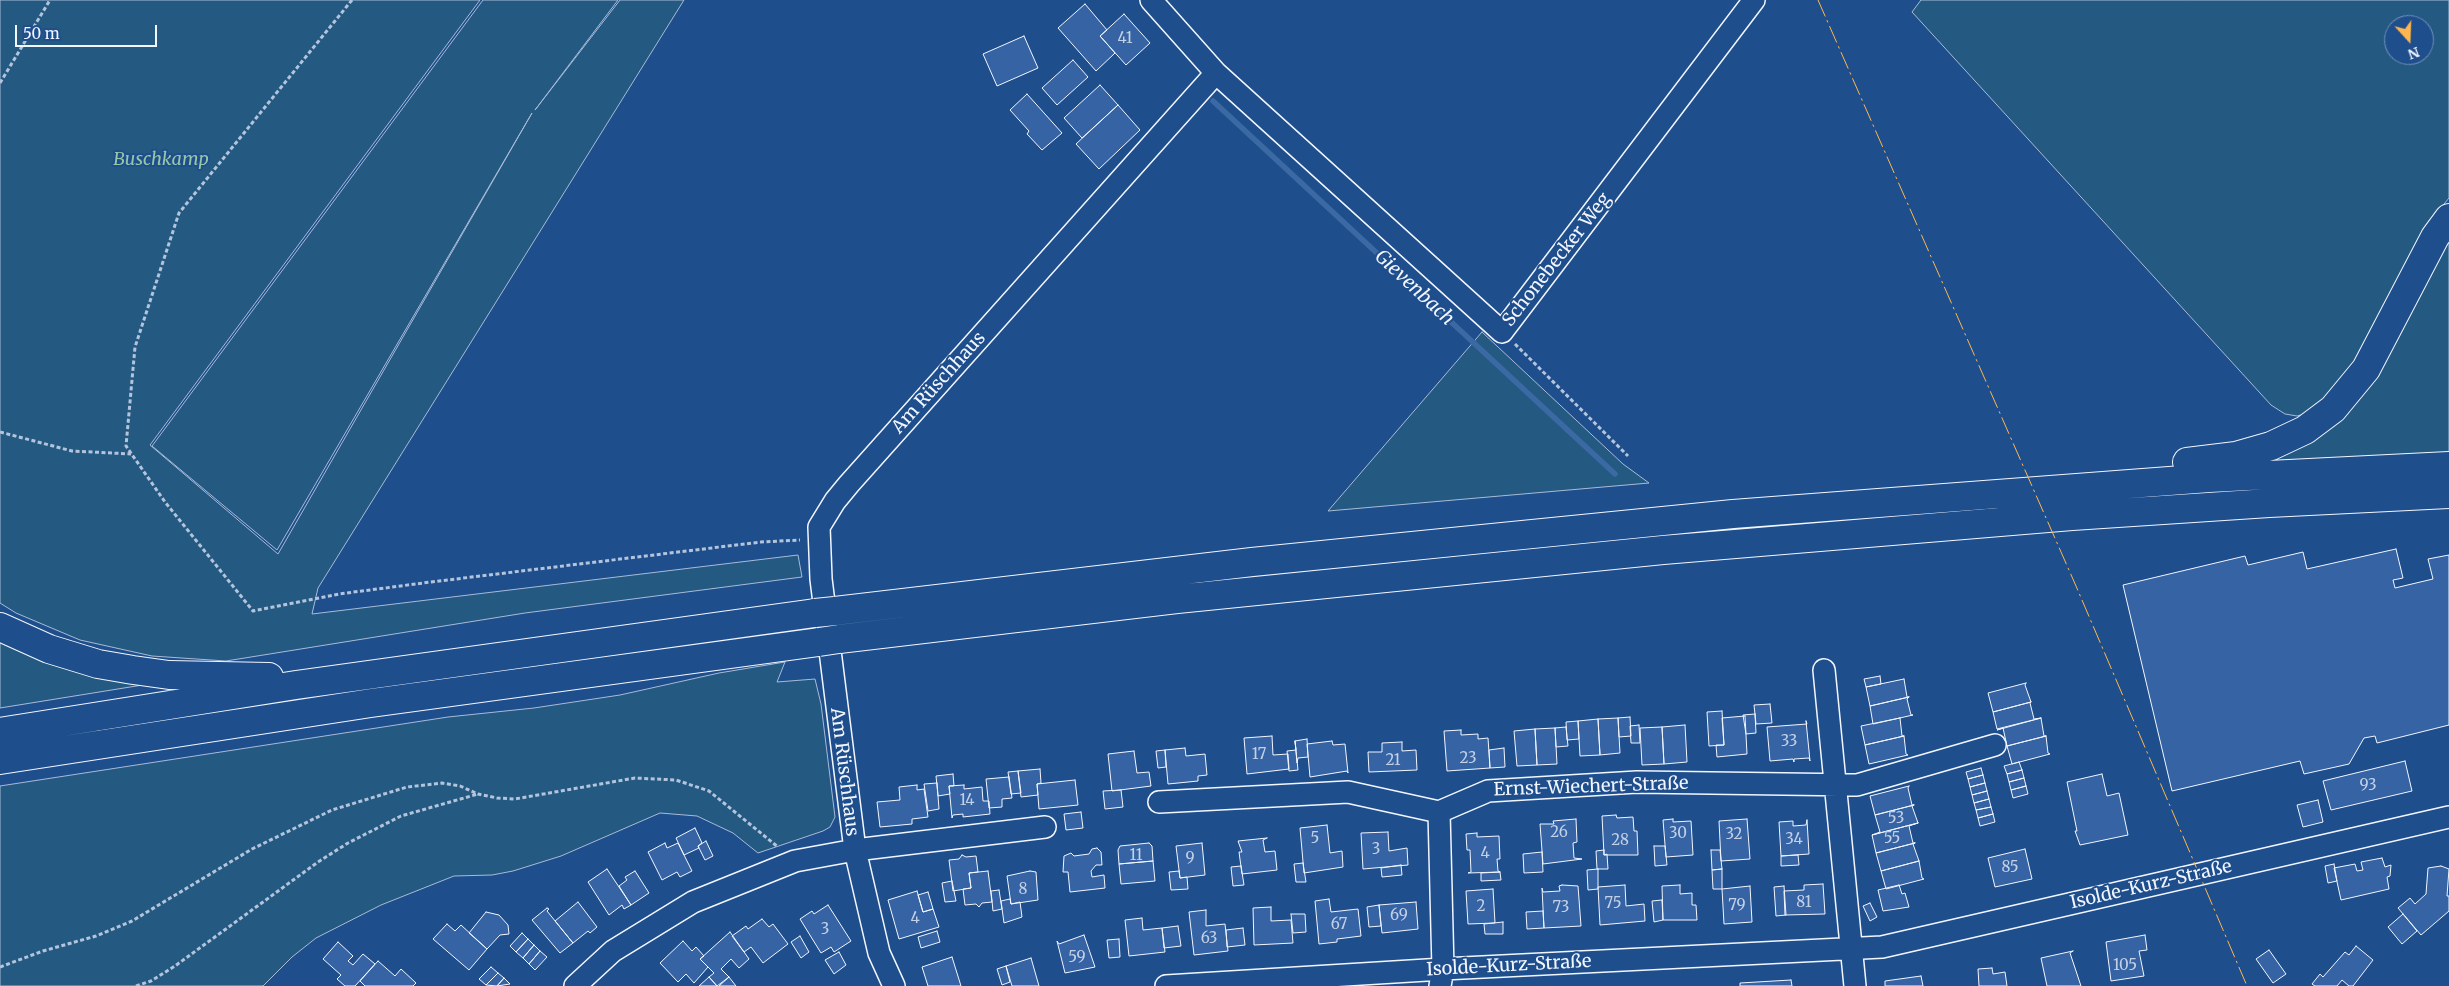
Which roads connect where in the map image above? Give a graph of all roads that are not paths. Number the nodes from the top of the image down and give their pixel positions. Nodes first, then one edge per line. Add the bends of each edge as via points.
1 (1151, 0) edge
2 (1754, 0) edge
3 (1216, 73) junction
4 (2449, 218) edge
5 (2449, 466) edge
6 (2449, 494) edge
7 (1889, 501) junction
8 (0, 627) edge
9 (1824, 670) dead end
10 (345, 678) junction
11 (0, 732) edge
12 (152, 736) junction
13 (1995, 745) dead end
14 (0, 760) edge
15 (0, 779) edge
16 (1835, 785) junction
17 (1159, 802) dead end
18 (1439, 812) junction
19 (2449, 817) edge
20 (1045, 827) dead end
21 (854, 850) junction
22 (1853, 948) junction
23 (1442, 977) edge
24 (574, 986) edge
25 (894, 986) edge
26 (1166, 986) edge
27 (1855, 986) edge

1 - 3 street
2 - 3 street, Schonebecker Weg via 1502,332
3 - 21 street, Am Rüschhaus via 849,484 819,527 826,625
4 - 7 highway via 2423,258 2366,369 2332,410 2305,430 2271,446 2216,459 1968,479
5 - 7 highway via 2256,475
6 - 12 highway via 2062,516 1709,545 1404,575 829,640
7 - 10 highway via 1387,548 825,612
8 - 10 highway via 49,649 98,664 133,670 169,675
9 - 16 street
10 - 11 highway
12 - 14 highway
12 - 15 highway via 60,768
13 - 16 street, Ernst-Wiechert-Straße via 1857,784
16 - 18 street, Ernst-Wiechert-Straße via 1637,782 1488,790
16 - 22 street
17 - 18 street via 1348,792
18 - 23 street
19 - 22 street, Isolde-Kurz-Straße via 1882,947
20 - 21 street, Am Rüschhaus
21 - 24 street via 795,861 693,902 613,951
21 - 25 street, Am Rüschhaus via 879,953
22 - 23 street, Isolde-Kurz-Straße
22 - 27 street
23 - 26 street, Isolde-Kurz-Straße

